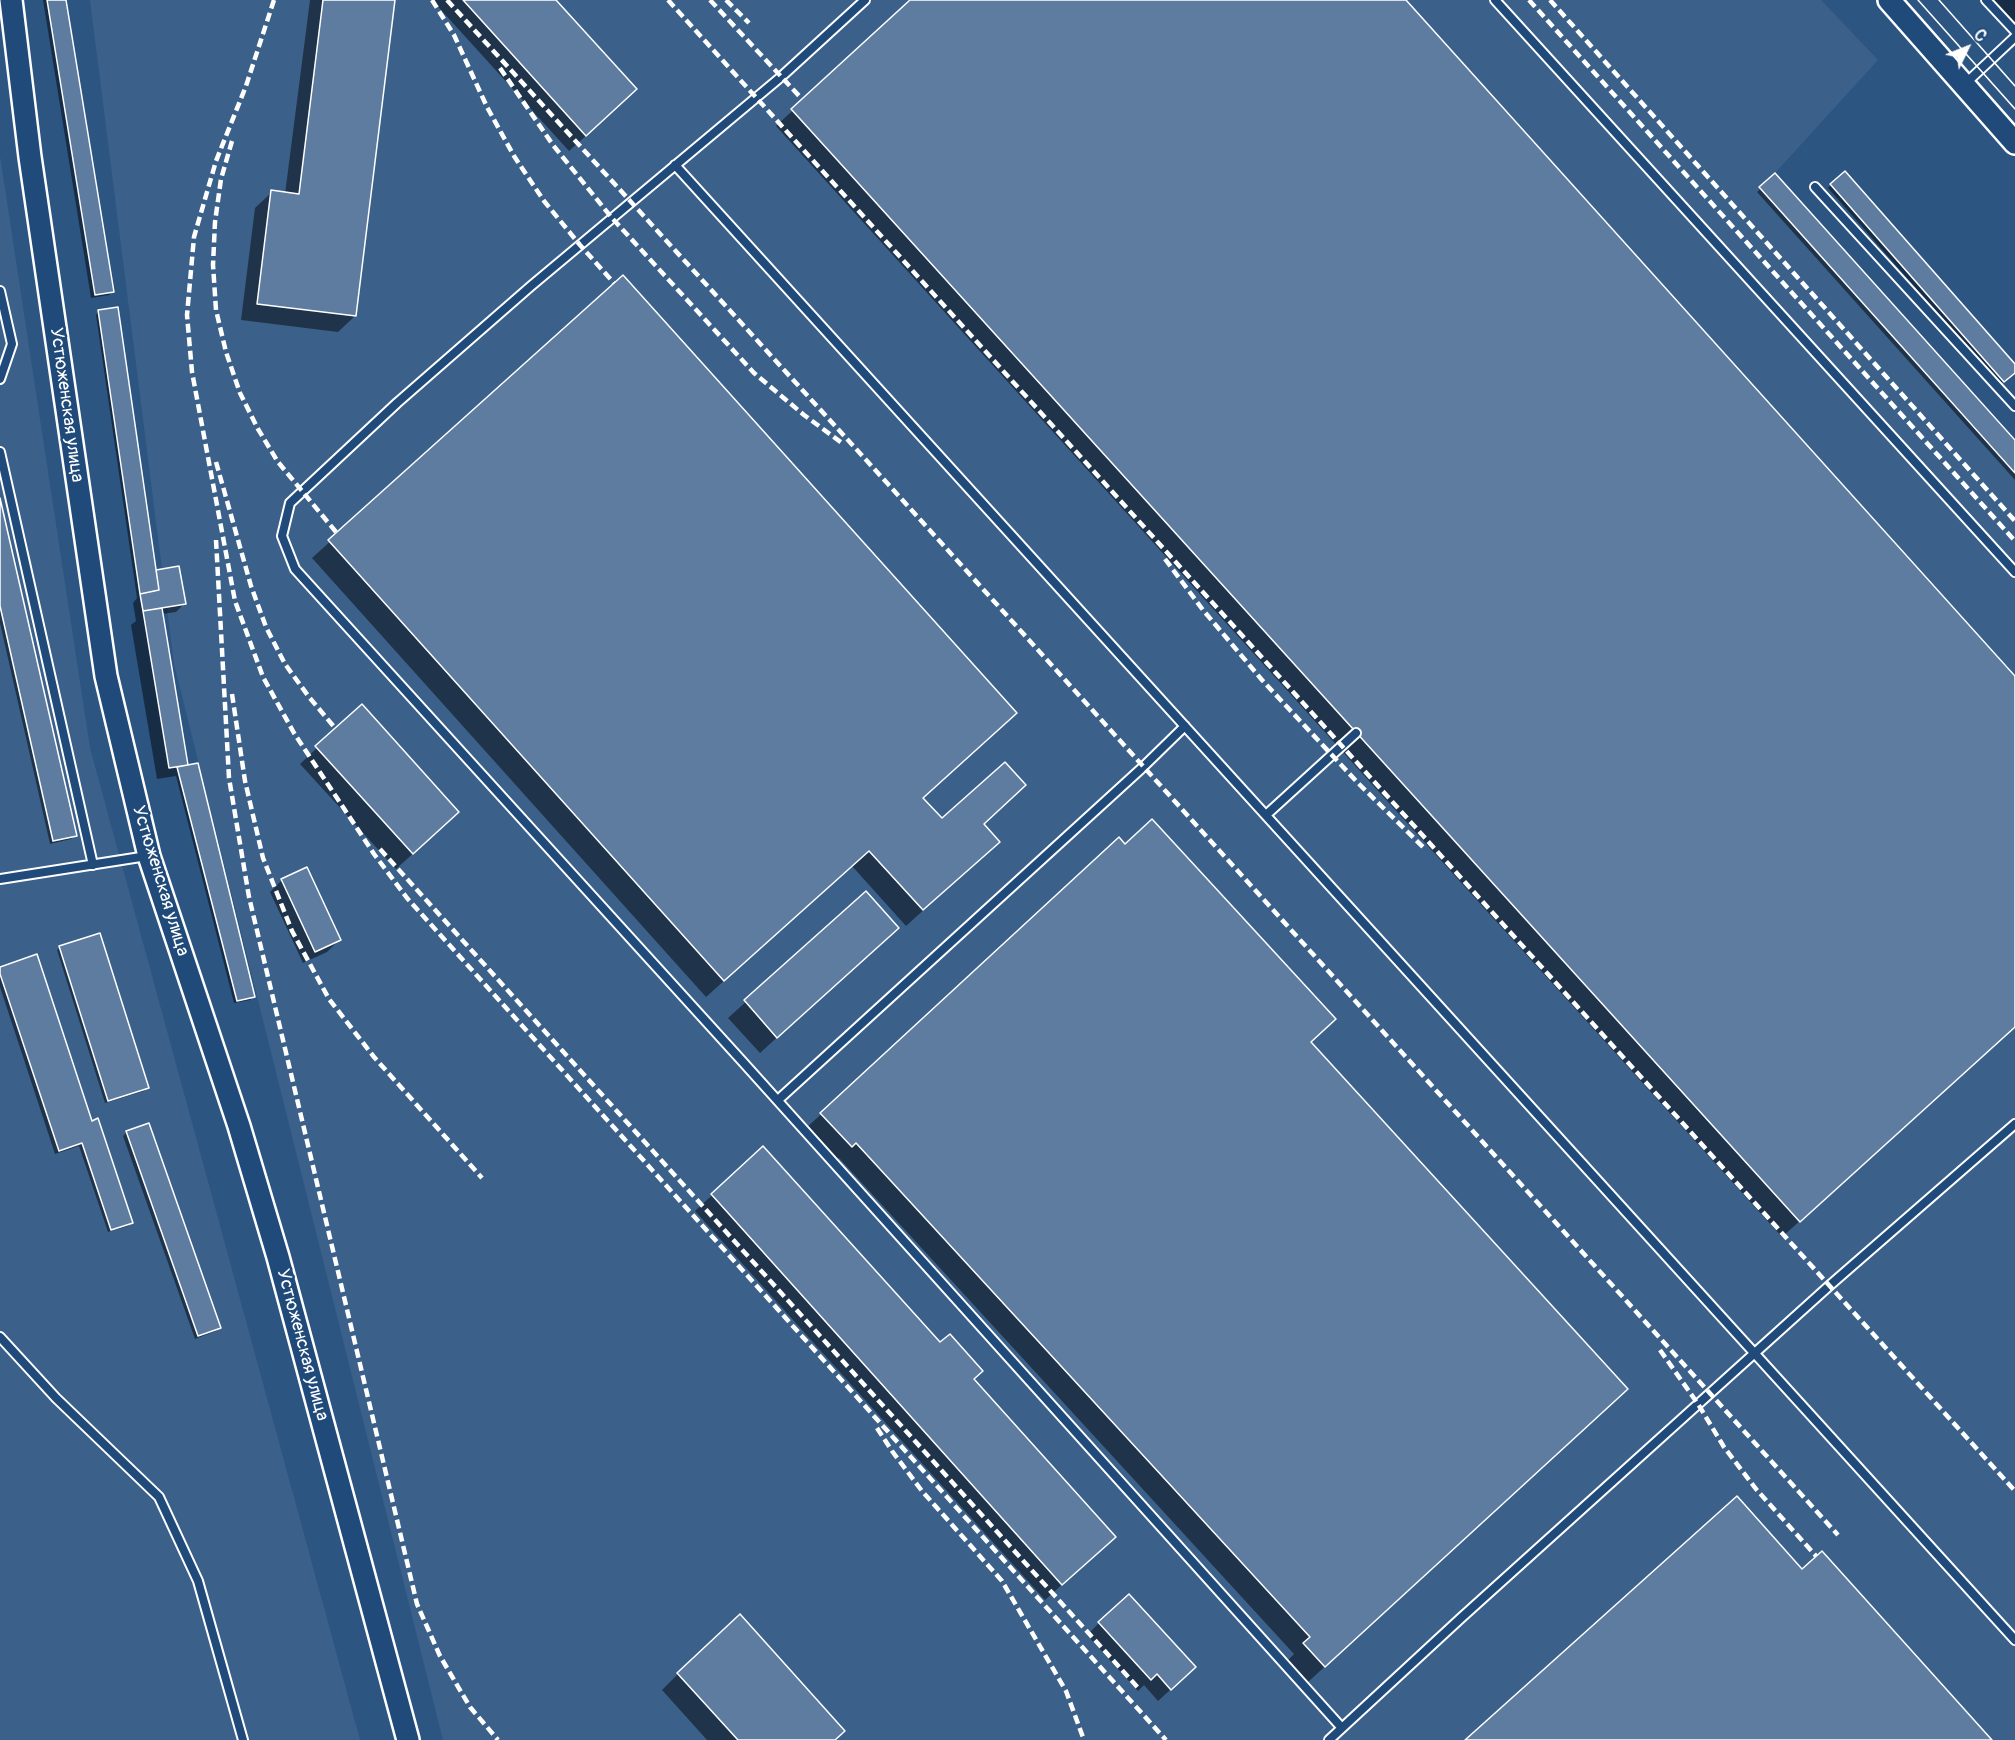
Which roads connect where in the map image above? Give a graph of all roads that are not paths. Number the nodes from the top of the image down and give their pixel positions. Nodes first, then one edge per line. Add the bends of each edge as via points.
1 (11, 0) edge
2 (865, 0) edge
3 (1495, 0) edge
4 (1889, 0) edge
5 (1986, 0) edge
6 (2015, 31) edge
7 (2015, 36) edge
8 (1964, 85) junction
9 (2015, 143) edge
10 (675, 165) junction
11 (1815, 187) dead end
12 (0, 291) edge
13 (0, 380) edge
14 (2015, 406) edge
15 (0, 452) edge
16 (2015, 572) edge
17 (1185, 726) junction
18 (1356, 733) dead end
19 (1266, 815) junction
20 (149, 856) junction
21 (93, 865) junction
22 (0, 879) edge
23 (778, 1100) junction
24 (2015, 1124) edge
25 (0, 1337) edge
26 (1756, 1353) junction
27 (2004, 1628) junction
28 (2015, 1629) edge
29 (2015, 1640) edge
30 (1342, 1728) junction
31 (243, 1740) edge
32 (408, 1740) edge
33 (1329, 1740) edge

1 - 20 main road, Устюженская улица via 31,169 106,676
2 - 10 lane
3 - 16 lane
4 - 8 main road
5 - 6 lane
7 - 8 lane
8 - 9 main road
10 - 17 lane
10 - 23 lane via 397,403 290,503 282,536 295,569
11 - 14 lane
12 - 13 lane via 12,345
15 - 21 lane
17 - 19 lane
17 - 23 lane
18 - 19 lane
19 - 26 lane
20 - 21 lane
20 - 32 main road, Устюженская улица via 275,1246
21 - 22 lane
23 - 30 lane
24 - 26 lane
25 - 31 lane via 56,1398 159,1497 198,1581
26 - 27 lane
26 - 30 lane
27 - 28 lane
27 - 29 lane
30 - 33 lane

